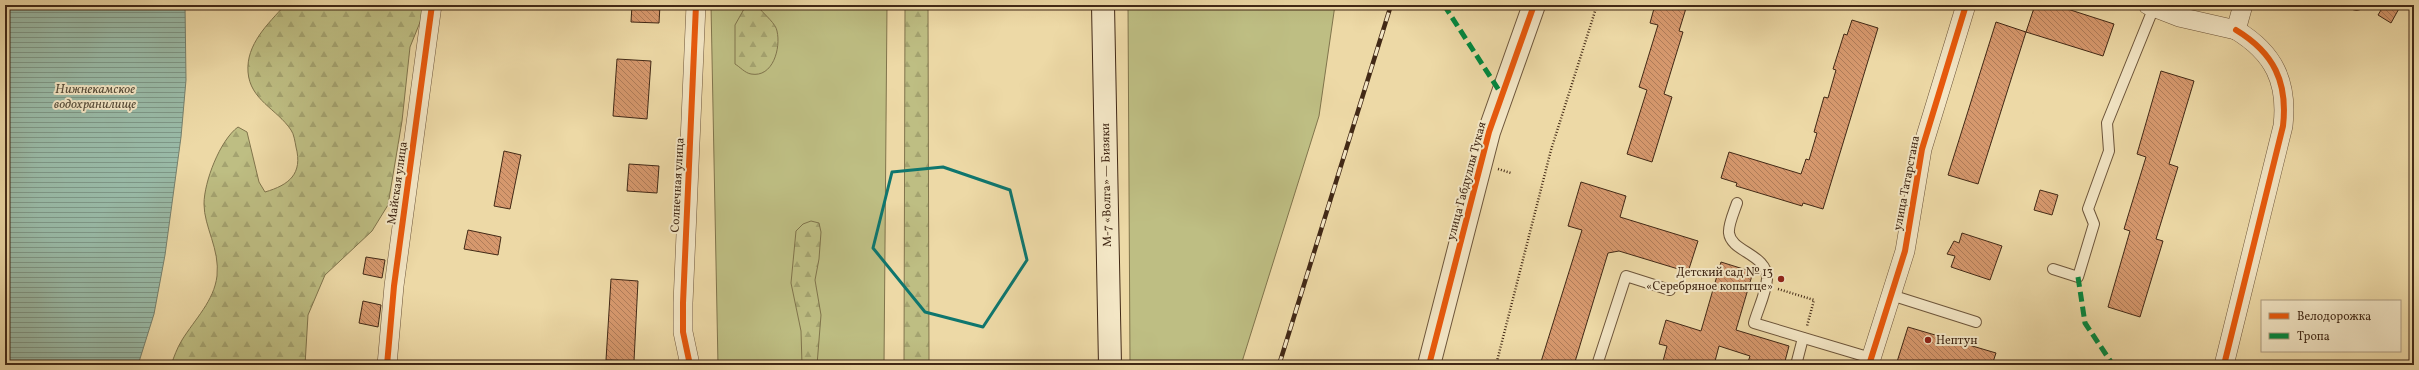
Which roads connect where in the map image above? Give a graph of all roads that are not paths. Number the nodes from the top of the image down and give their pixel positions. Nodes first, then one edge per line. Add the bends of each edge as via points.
1 (432, 5) edge
2 (696, 5) edge
3 (1103, 5) edge
4 (1534, 5) edge
5 (1966, 5) edge
6 (2243, 5) edge
7 (2151, 6) edge
8 (2236, 30) junction
9 (1737, 203) dead end
10 (2054, 269) dead end
11 (1670, 290) dead end
12 (1891, 295) junction
13 (1976, 322) dead end
14 (1804, 338) junction
15 (1870, 362) edge
16 (387, 365) edge
17 (690, 365) edge
18 (1110, 365) edge
19 (1429, 365) edge
20 (1597, 365) edge
21 (1796, 365) edge
22 (2224, 365) edge

1 - 16 street, Майская улица via 394,286
2 - 17 street, Солнечная улица via 683,303 683,332
3 - 18 street, М-7 «Волга» — Бизяки
4 - 19 street, улица Габдуллы Тукая via 1489,132
5 - 12 street, улица Татарстана via 1922,149 1905,251
6 - 8 street
7 - 8 street via 2179,17
7 - 10 lane via 2107,123 2108,151 2088,209 2094,224 2078,277
8 - 22 street via 2250,39 2270,59 2281,82 2285,109
9 - 14 lane via 1729,232 1731,240 1756,257 1766,270 1765,286 1754,323
11 - 20 lane via 1626,276
12 - 13 lane
12 - 15 street, улица Татарстана
14 - 15 lane
14 - 21 lane

